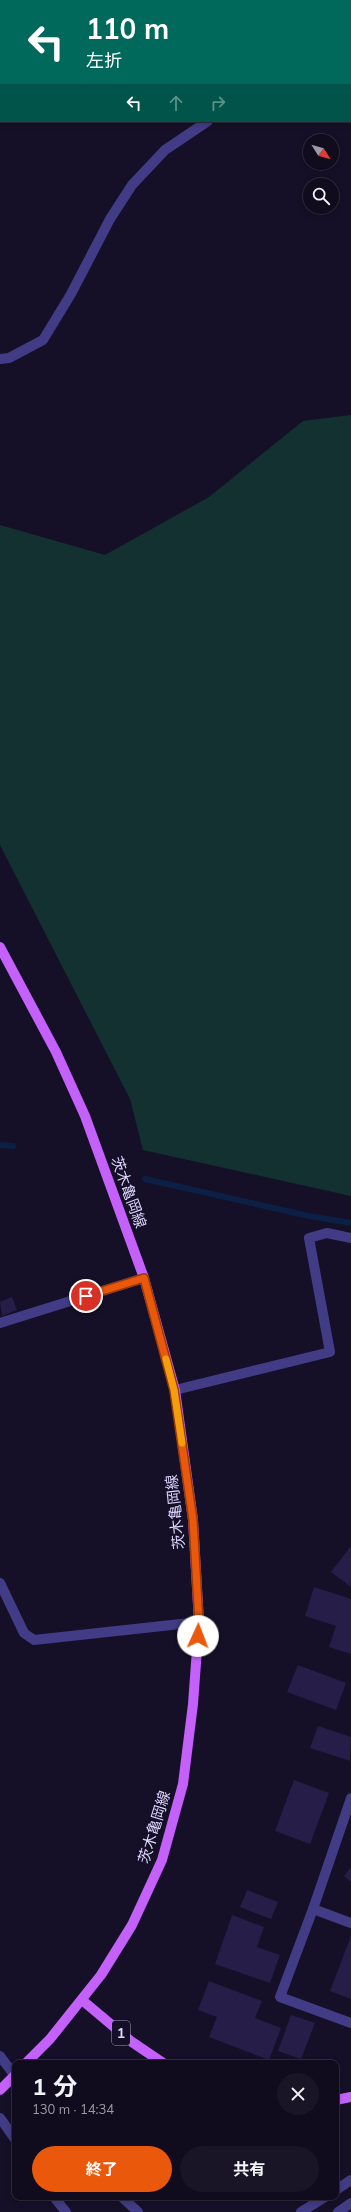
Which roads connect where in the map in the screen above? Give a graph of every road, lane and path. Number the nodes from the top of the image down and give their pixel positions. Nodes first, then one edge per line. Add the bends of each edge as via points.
1 (207, 122) edge
2 (0, 359) edge
3 (0, 947) edge
4 (351, 1238) edge
5 (144, 1278) junction
6 (0, 1323) edge
7 (174, 1390) junction
8 (0, 1583) edge
9 (199, 1622) junction
10 (351, 1798) edge
11 (314, 1909) junction
12 (351, 1923) edge
13 (82, 2000) junction
14 (351, 2023) edge
15 (0, 2056) edge
16 (29, 2060) edge
17 (159, 2060) edge
18 (12, 2071) edge
19 (12, 2078) edge
20 (0, 2090) edge
21 (351, 2097) edge
22 (339, 2099) edge
23 (0, 2118) edge
24 (12, 2136) edge
25 (351, 2180) edge
26 (339, 2188) edge
27 (56, 2200) edge
28 (125, 2200) edge
29 (320, 2200) edge
30 (351, 2203) edge
31 (66, 2212) edge
32 (138, 2212) edge
33 (301, 2212) edge
34 (338, 2212) edge

1 - 2 street via 165,150 132,185 110,219 71,294 43,340 9,358
3 - 5 main road, 茨木亀岡線 via 56,1052 85,1116
4 - 7 street via 327,1233 309,1238 330,1352
5 - 6 street
5 - 7 main road, 茨木亀岡線
7 - 9 main road, 茨木亀岡線 via 193,1520
8 - 9 street via 24,1633 34,1640
9 - 13 main road, 茨木亀岡線 via 193,1704 183,1784 162,1860 132,1925
10 - 11 street
11 - 12 street
11 - 14 street via 280,1997
13 - 16 main road, 茨木亀岡線
13 - 17 main road, 1 via 132,2042
15 - 18 street
19 - 20 main road, bridge
21 - 22 main road
23 - 24 street
25 - 26 street
27 - 31 street
28 - 32 street
29 - 33 street
30 - 34 street

